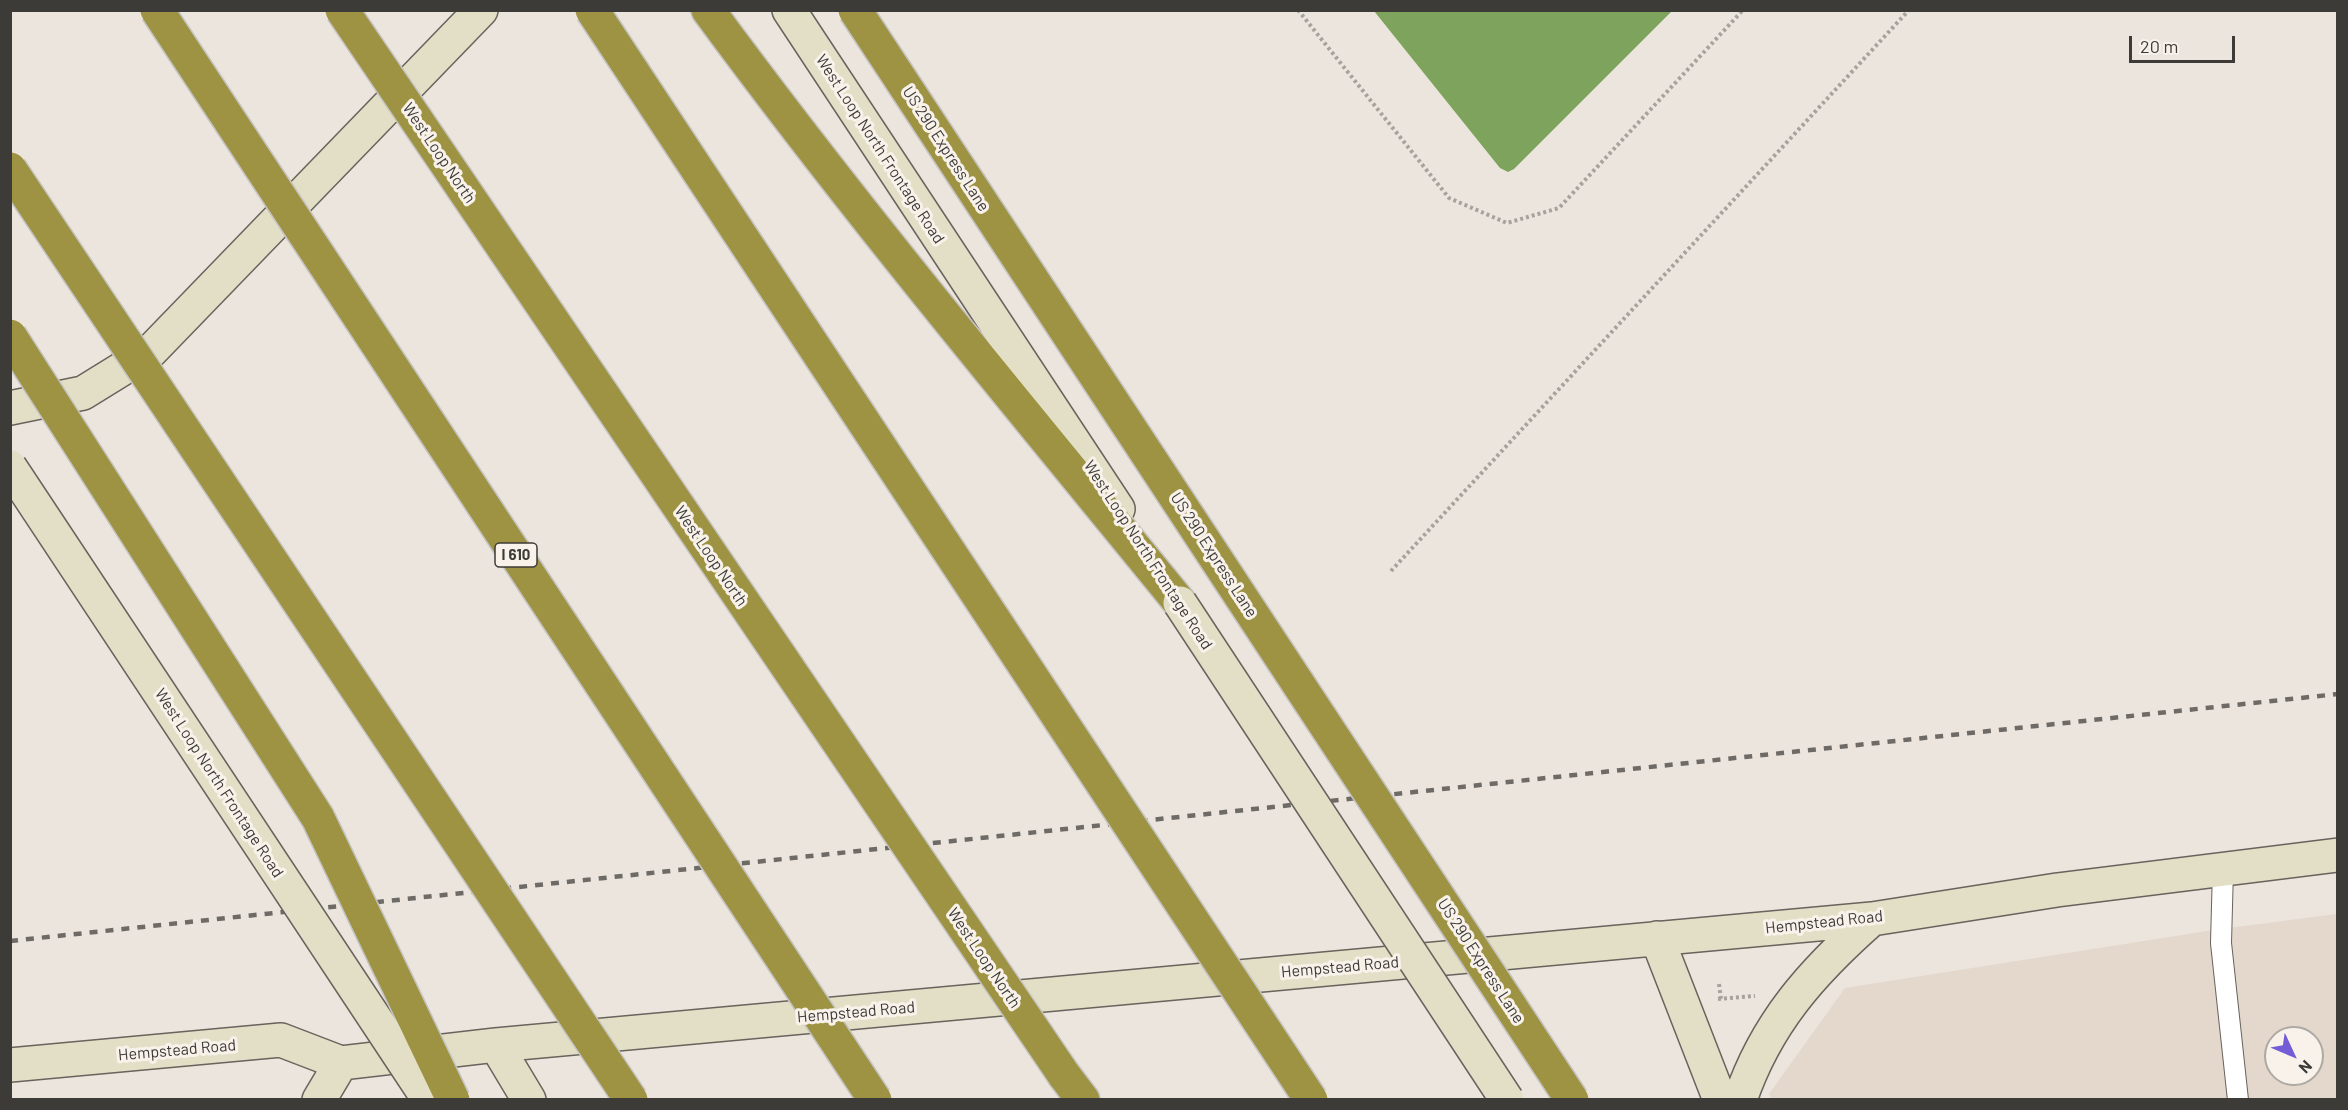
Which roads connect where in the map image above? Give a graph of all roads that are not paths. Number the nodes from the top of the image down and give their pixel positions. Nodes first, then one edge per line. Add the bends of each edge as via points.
1 (157, 10) edge
2 (342, 10) edge
3 (481, 10) edge
4 (592, 10) edge
5 (708, 10) edge
6 (789, 10) edge
7 (855, 10) edge
8 (10, 169) edge
9 (10, 336) edge
10 (10, 408) edge
11 (10, 467) edge
12 (1180, 603) junction
13 (2337, 855) edge
14 (2223, 869) junction
15 (1872, 919) junction
16 (1657, 938) junction
17 (496, 1045) junction
18 (341, 1063) junction
19 (10, 1065) edge
20 (1075, 1091) edge
21 (319, 1100) edge
22 (429, 1100) edge
23 (453, 1100) edge
24 (529, 1100) edge
25 (631, 1100) edge
26 (875, 1100) edge
27 (1311, 1100) edge
28 (1507, 1100) edge
29 (1572, 1100) edge
30 (1720, 1100) edge
31 (1740, 1100) edge
32 (2238, 1100) edge

1 - 26 highway, I 610, bridge
2 - 20 highway, West Loop North, bridge
3 - 10 main road via 151,351 83,393
4 - 27 highway, bridge
5 - 12 highway via 918,283
6 - 12 main road, West Loop North Frontage Road
7 - 29 highway, US 290 Express Lane, bridge
8 - 25 highway, bridge
9 - 23 highway, bridge via 318,818
11 - 22 main road, West Loop North Frontage Road, bridge
12 - 28 main road, West Loop North Frontage Road, bridge
13 - 14 main road, Hempstead Road
14 - 15 main road, Hempstead Road
14 - 32 lane via 2221,942
15 - 16 main road, Hempstead Road
15 - 31 main road via 1826,959 1782,1014 1750,1069
16 - 17 main road, Hempstead Road
16 - 30 main road
17 - 18 main road, Hempstead Road
17 - 24 main road
18 - 19 main road, Hempstead Road via 281,1040
18 - 21 main road

